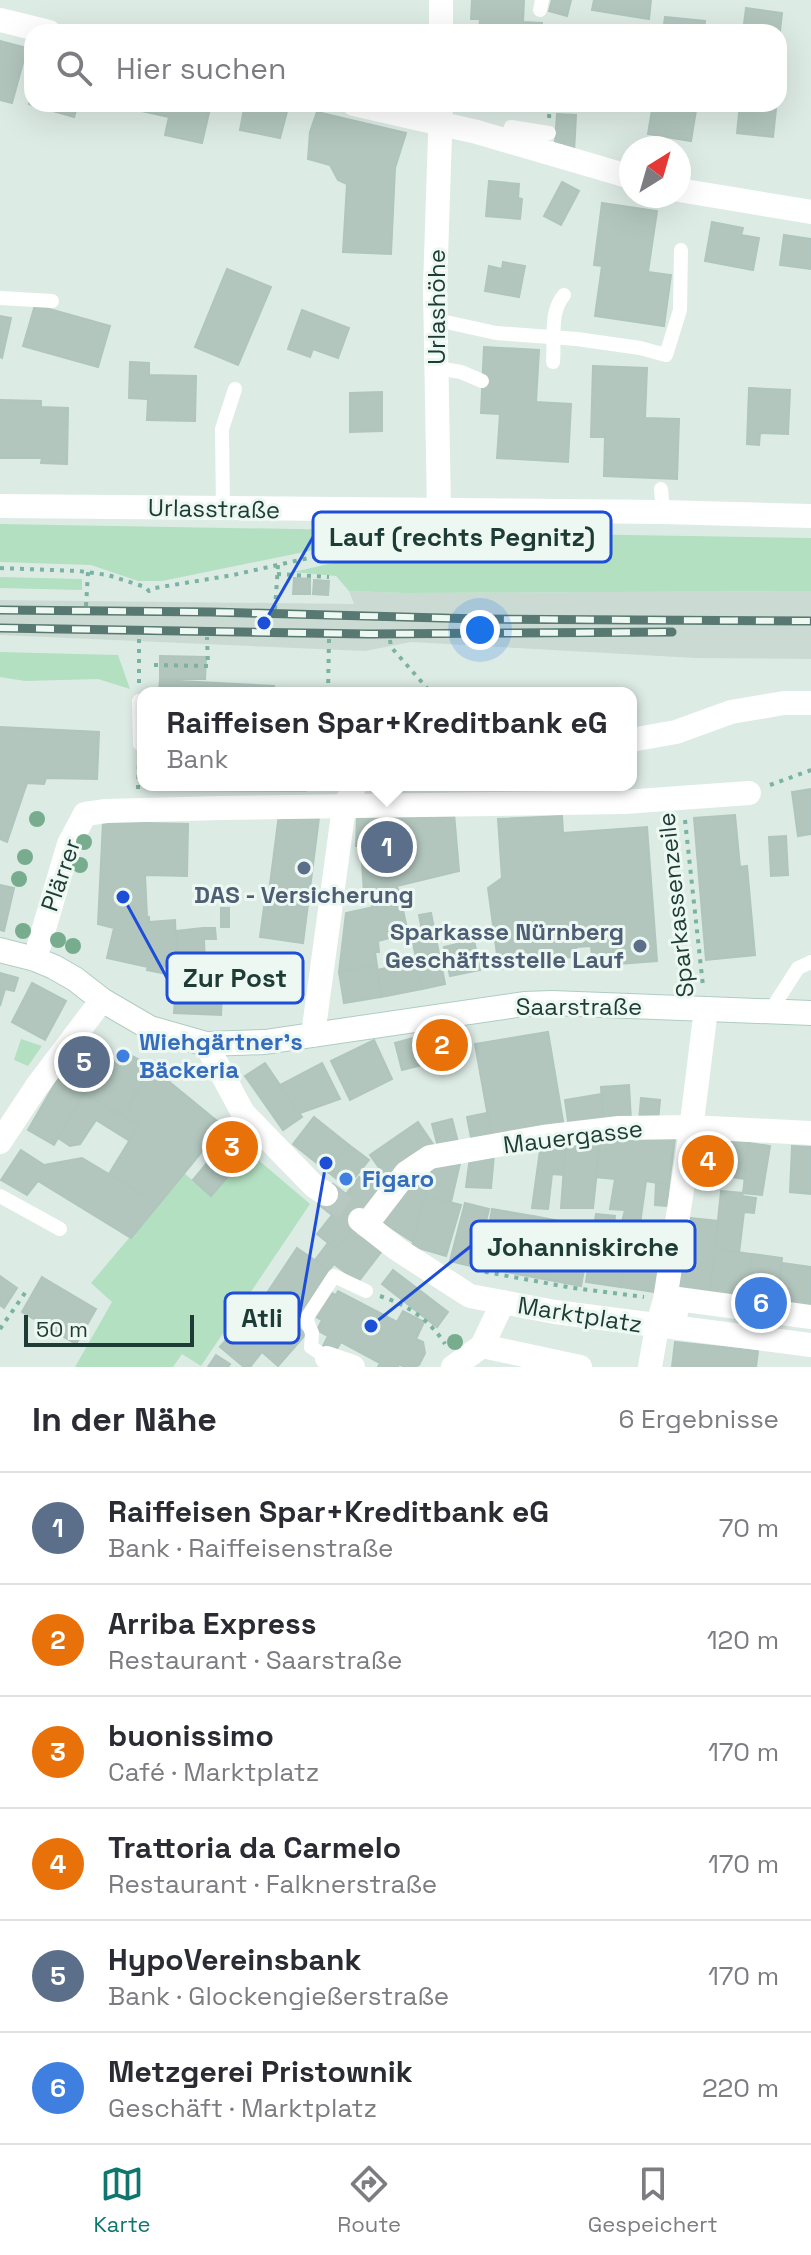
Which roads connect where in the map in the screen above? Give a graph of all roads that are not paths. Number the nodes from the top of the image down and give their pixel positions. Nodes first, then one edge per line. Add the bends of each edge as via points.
1 (441, 0) edge
2 (0, 20) edge
3 (441, 24) edge
4 (24, 26) edge
5 (441, 114) edge
6 (549, 133) dead end
7 (506, 141) junction
8 (619, 174) edge
9 (691, 192) edge
10 (811, 212) edge
11 (681, 250) dead end
12 (564, 295) dead end
13 (0, 298) edge
14 (52, 301) dead end
15 (437, 320) junction
16 (555, 339) junction
17 (553, 362) dead end
18 (437, 368) junction
19 (482, 381) dead end
20 (235, 389) dead end
21 (0, 506) edge
22 (223, 509) junction
23 (439, 510) junction
24 (811, 516) edge
25 (811, 703) edge
26 (637, 739) edge
27 (352, 791) edge
28 (749, 793) road end
29 (344, 807) junction
30 (0, 950) edge
31 (35, 959) junction
32 (811, 962) edge
33 (102, 1000) junction
34 (706, 1009) junction
35 (771, 1010) junction
36 (811, 1013) edge
37 (313, 1035) junction
38 (206, 1044) junction
39 (691, 1127) junction
40 (811, 1133) edge
41 (0, 1142) edge
42 (326, 1194) tunnel mouth
43 (0, 1196) edge
44 (363, 1223) joint
45 (60, 1229) dead end
46 (366, 1291) road end
47 (503, 1302) junction
48 (811, 1317) edge
49 (665, 1328) junction
50 (811, 1345) edge
51 (482, 1346) junction
52 (326, 1363) edge
53 (455, 1365) edge
54 (353, 1367) edge
55 (580, 1367) edge
56 (650, 1367) edge
57 (666, 1367) edge

1 - 3 street
2 - 4 street
5 - 7 street
5 - 15 street, Urlashöhe
6 - 7 lane via 511,127
7 - 8 street
9 - 10 street
11 - 16 lane via 680,310 666,355
12 - 16 lane via 557,303
13 - 14 lane
15 - 16 lane
15 - 18 street, Urlashöhe
16 - 17 lane
18 - 19 lane
18 - 23 street, Urlashöhe
20 - 22 lane via 222,429
21 - 22 street, Urlasstraße
22 - 23 street, Urlasstraße
23 - 24 street, Urlasstraße via 662,501
25 - 26 street via 731,712 676,732
27 - 29 street
28 - 29 street via 624,802
29 - 31 street, Plärrer via 85,814 69,844
29 - 37 street
30 - 31 street, Saarstraße
31 - 33 street, Saarstraße
32 - 35 lane via 798,968
33 - 38 street, Saarstraße via 150,1028
33 - 41 street
34 - 35 street, Saarstraße
34 - 37 street, Saarstraße via 524,1004
34 - 39 street
35 - 36 street, Saarstraße
37 - 38 street, Saarstraße
38 - 42 street via 243,1113
39 - 40 street, Mauergasse
39 - 44 street, Mauergasse via 619,1128 430,1157 406,1173
39 - 49 street
43 - 45 lane
44 - 47 street, Marktplatz via 470,1296
46 - 52 lane via 334,1276 306,1319 311,1347
47 - 49 street, Marktplatz
47 - 51 street, Marktplatz
48 - 49 street, Marktplatz via 678,1299
49 - 50 street, Marktplatz
49 - 56 street, Marktplatz
49 - 57 street, Marktplatz
51 - 53 street
51 - 55 street, Marktplatz
52 - 54 street

